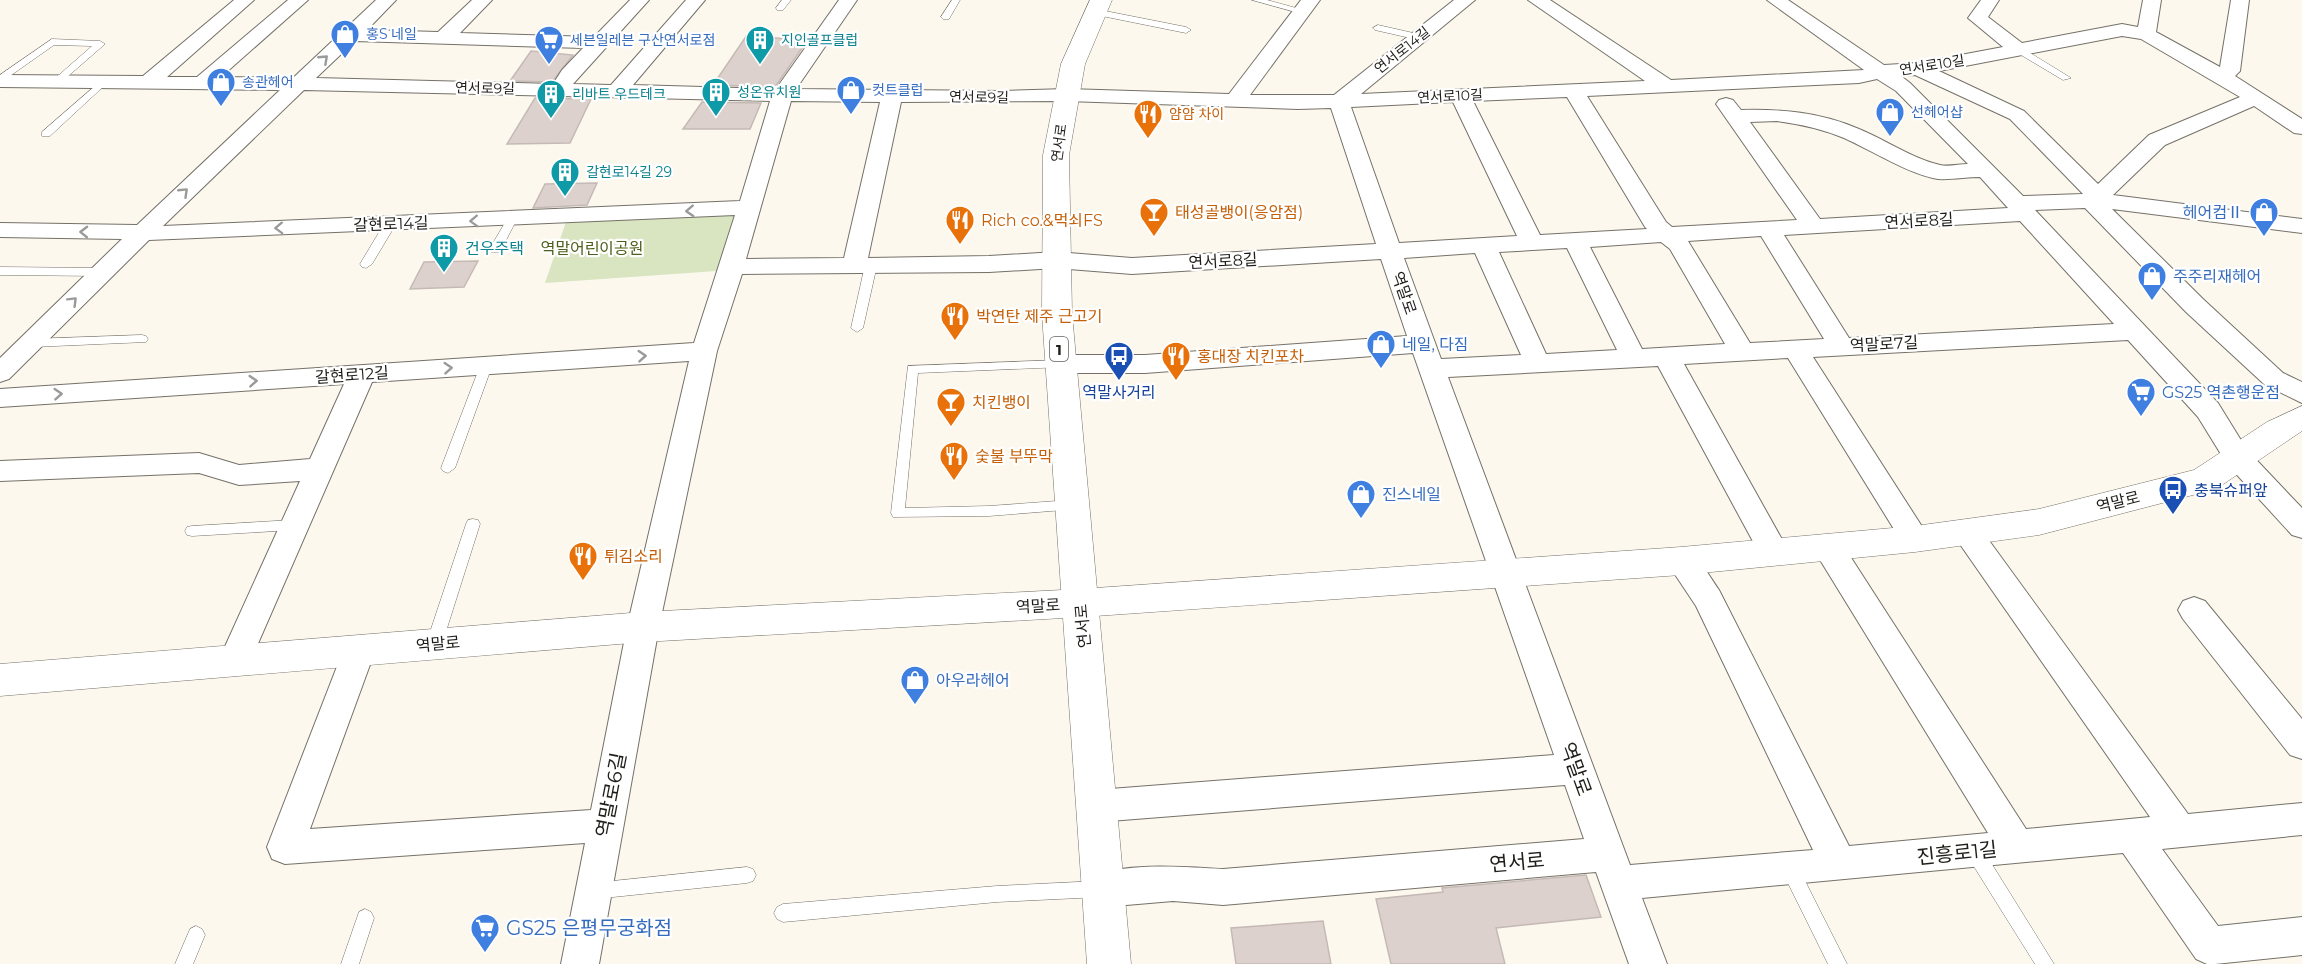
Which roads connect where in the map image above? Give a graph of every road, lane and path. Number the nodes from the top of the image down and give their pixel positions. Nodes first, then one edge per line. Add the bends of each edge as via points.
1 (245, 0) edge
2 (299, 0) edge
3 (387, 0) edge
4 (483, 0) edge
5 (640, 0) edge
6 (696, 0) edge
7 (787, 0) edge
8 (848, 0) edge
9 (956, 0) edge
10 (1256, 0) edge
11 (1466, 0) edge
12 (1537, 0) edge
13 (1803, 0) edge
14 (1990, 0) edge
15 (2152, 0) edge
16 (2240, 0) edge
17 (1780, 3) edge
18 (1098, 6) edge
19 (1307, 6) edge
20 (780, 8) dead end
21 (946, 17) dead end
22 (1378, 28) dead end
23 (1186, 30) dead end
24 (350, 34) junction
25 (2146, 34) junction
26 (1419, 37) junction
27 (443, 38) junction
28 (598, 43) junction
29 (2019, 50) junction
30 (1918, 69) junction
31 (1883, 71) junction
32 (2218, 74) junction
33 (2066, 78) dead end
34 (0, 81) edge
35 (56, 82) junction
36 (102, 83) junction
37 (147, 83) junction
38 (1711, 83) junction
39 (201, 84) junction
40 (297, 84) junction
41 (1665, 85) junction
42 (560, 89) junction
43 (618, 90) junction
44 (1573, 90) junction
45 (782, 95) junction
46 (892, 95) junction
47 (1067, 95) junction
48 (1460, 96) junction
49 (2256, 98) junction
50 (1235, 101) junction
51 (1339, 101) junction
52 (1734, 116) junction
53 (2302, 128) edge
54 (46, 134) dead end
55 (1986, 170) junction
56 (2098, 197) junction
57 (748, 208) junction
58 (2020, 209) junction
59 (512, 219) junction
60 (390, 224) junction
61 (2302, 226) edge
62 (1814, 227) junction
63 (0, 230) edge
64 (1769, 230) junction
65 (142, 233) junction
66 (1668, 236) junction
67 (1575, 241) junction
68 (1532, 243) junction
69 (1484, 246) junction
70 (495, 250) dead end
71 (1389, 251) junction
72 (1056, 260) junction
73 (366, 264) dead end
74 (862, 265) junction
75 (732, 267) junction
76 (0, 271) edge
77 (102, 272) junction
78 (857, 328) dead end
79 (2134, 331) junction
80 (142, 339) dead end
81 (32, 342) junction
82 (1422, 344) junction
83 (1842, 347) junction
84 (1795, 349) junction
85 (704, 351) junction
86 (1742, 352) junction
87 (1666, 356) junction
88 (1634, 358) junction
89 (1537, 363) junction
90 (1059, 364) junction
91 (486, 366) junction
92 (1431, 369) junction
93 (0, 373) edge
94 (362, 374) junction
95 (2302, 394) edge
96 (0, 398) edge
97 (2302, 417) edge
98 (2237, 458) junction
99 (448, 468) dead end
100 (321, 469) junction
101 (0, 471) edge
102 (1072, 505) junction
103 (473, 524) dead end
104 (294, 525) junction
105 (2302, 527) edge
106 (192, 531) dead end
107 (1967, 532) junction
108 (1916, 539) junction
109 (1828, 547) junction
110 (1774, 552) junction
111 (1681, 561) junction
112 (1505, 573) junction
113 (1081, 603) junction
114 (2194, 610) dead end
115 (643, 627) junction
116 (434, 644) junction
117 (359, 651) junction
118 (234, 662) junction
119 (0, 680) edge
120 (2302, 744) edge
121 (1576, 769) junction
122 (1097, 806) junction
123 (2300, 822) edge
124 (606, 825) junction
125 (2180, 831) junction
126 (2131, 835) junction
127 (2017, 847) junction
128 (1974, 851) junction
129 (1839, 864) junction
130 (1613, 869) junction
131 (1790, 869) junction
132 (747, 875) dead end
133 (1103, 889) junction
134 (594, 891) junction
135 (783, 913) dead end
136 (365, 918) dead end
137 (196, 935) dead end
138 (2302, 936) edge
139 (184, 964) edge
140 (350, 964) edge
141 (580, 964) edge
142 (1109, 964) edge
143 (1648, 964) edge
144 (1838, 964) edge
145 (2045, 964) edge

1 - 37 street
2 - 39 street
3 - 24 street
4 - 27 street
5 - 28 street
6 - 43 street
7 - 20 lane
8 - 45 street
9 - 21 lane
10 - 19 lane
11 - 26 street, 연서로14길
12 - 41 street
13 - 17 street
14 - 29 street via 1977,18
15 - 25 street
16 - 32 street via 2230,71
17 - 31 street
18 - 23 lane
18 - 47 street, 연서로 / 1 via 1073,64
19 - 50 street
22 - 26 lane
24 - 27 street
40 -> 24 street
25 - 29 street, 연서로10길 via 2122,30
25 - 32 street
26 - 51 street, 연서로14길
27 - 28 street
28 - 42 street
29 - 30 street, 연서로10길
29 - 33 lane
30 - 31 street, 연서로10길
30 - 56 street via 2017,115
31 - 38 street, 연서로10길 via 1859,77
31 - 55 street
32 - 49 street
34 - 35 street, 연서로9길
34 - 35 lane via 52,42 100,44
35 - 36 street, 연서로9길
36 - 37 street, 연서로9길
36 - 54 lane
37 - 39 street, 연서로9길
38 - 41 street, 연서로10길
38 - 52 street
39 - 40 street, 연서로9길
40 - 42 street, 연서로9길
65 -> 40 street
41 - 44 street, 연서로10길
42 - 43 street, 연서로9길
43 - 45 street, 연서로9길
44 - 48 street, 연서로10길
44 - 66 street via 1657,227
45 - 46 street, 연서로9길
45 - 57 street
46 - 47 street, 연서로9길
46 - 74 street
47 - 50 street, 연서로10길
47 - 72 street, 연서로 / 1 via 1056,156
48 - 51 street, 연서로10길
48 - 68 street
49 - 53 street
49 - 56 street via 2157,140
50 - 51 street, 연서로10길
51 - 71 street
52 - 55 street via 1804,118 1850,133 1939,172
52 - 62 street
55 - 58 street
56 - 58 street
56 - 61 street via 2116,203
56 - 95 street via 2095,205 2195,306 2274,379
57 -> 59 street, 갈현로14길
57 - 75 street
58 - 62 street, 연서로8길
58 - 79 street
59 -> 60 street, 갈현로14길
59 - 70 lane
60 -> 65 street, 갈현로14길
60 - 73 lane
62 - 64 street, 연서로8길
65 -> 63 street, 갈현로14길
64 - 66 street, 연서로8길
64 - 83 street
65 - 77 street
66 - 67 street, 연서로8길
66 - 86 street via 1679,245
67 - 68 street, 연서로8길
67 - 88 street
68 - 69 street, 연서로8길
69 - 71 street, 연서로8길
69 - 89 street
71 - 72 street, 연서로8길 via 1132,266
71 - 82 street, 역말로
72 - 74 street, 연서로8길
72 - 90 street, 연서로 / 1
74 - 75 street, 연서로8길
74 - 78 lane
75 - 85 street
76 - 77 lane
81 -> 77 street
79 - 83 street, 역말로7길
79 - 98 street via 2208,410
80 - 81 lane
81 - 93 street
82 - 90 street via 1145,364
82 - 92 street, 역말로
83 - 84 street, 역말로7길
84 - 86 street, 역말로7길
84 - 108 street
91 -> 85 street, 갈현로12길
85 - 115 street
86 - 87 street, 역말로7길
87 - 88 street, 역말로7길
87 - 110 street
88 - 89 street
89 - 92 street
90 - 102 street, 연서로 / 1
90 - 102 lane via 912,369 898,513
94 -> 91 street, 갈현로12길
91 - 99 lane
92 - 112 street, 역말로
96 -> 94 street, 갈현로12길
94 - 100 street
97 - 98 street, 역말로
98 - 105 street
98 - 107 street, 역말로 via 2204,480 2039,522
100 - 101 street via 239,475 199,462
100 - 104 street
102 - 113 street, 연서로 / 1
103 - 116 lane
104 - 106 lane
104 - 118 street
107 - 108 street, 역말로
107 - 125 street
108 - 109 street, 역말로
109 - 110 street, 역말로
109 - 127 street
110 - 111 street, 역말로
111 - 112 street, 역말로
111 - 129 street via 1708,599
112 - 113 street, 역말로
112 - 121 street, 역말로
113 - 115 street, 역말로
113 - 122 street, 연서로 / 1
114 - 120 street
115 - 116 street, 역말로
115 - 124 street, 역말로6길
116 - 117 street, 역말로
117 - 118 street, 역말로
117 - 124 street via 285,848
118 - 119 street, 역말로
121 - 122 street
121 - 130 street, 역말로
122 - 133 street, 연서로 / 1
123 - 125 street, 진흥로1길
124 - 134 street, 역말로6길
125 - 126 street, 진흥로1길
126 - 127 street, 진흥로1길
126 - 138 street via 2209,946
127 - 128 street, 진흥로1길
128 - 129 street, 진흥로1길
128 - 145 lane
129 - 131 street, 진흥로1길
130 - 131 street, 진흥로1길
130 - 133 street, 연서로
130 - 143 street, 역말로
131 - 144 lane
132 - 134 lane
133 - 135 lane
133 - 142 street, 연서로 / 1
134 - 141 street, 역말로6길
136 - 140 lane
137 - 139 lane

